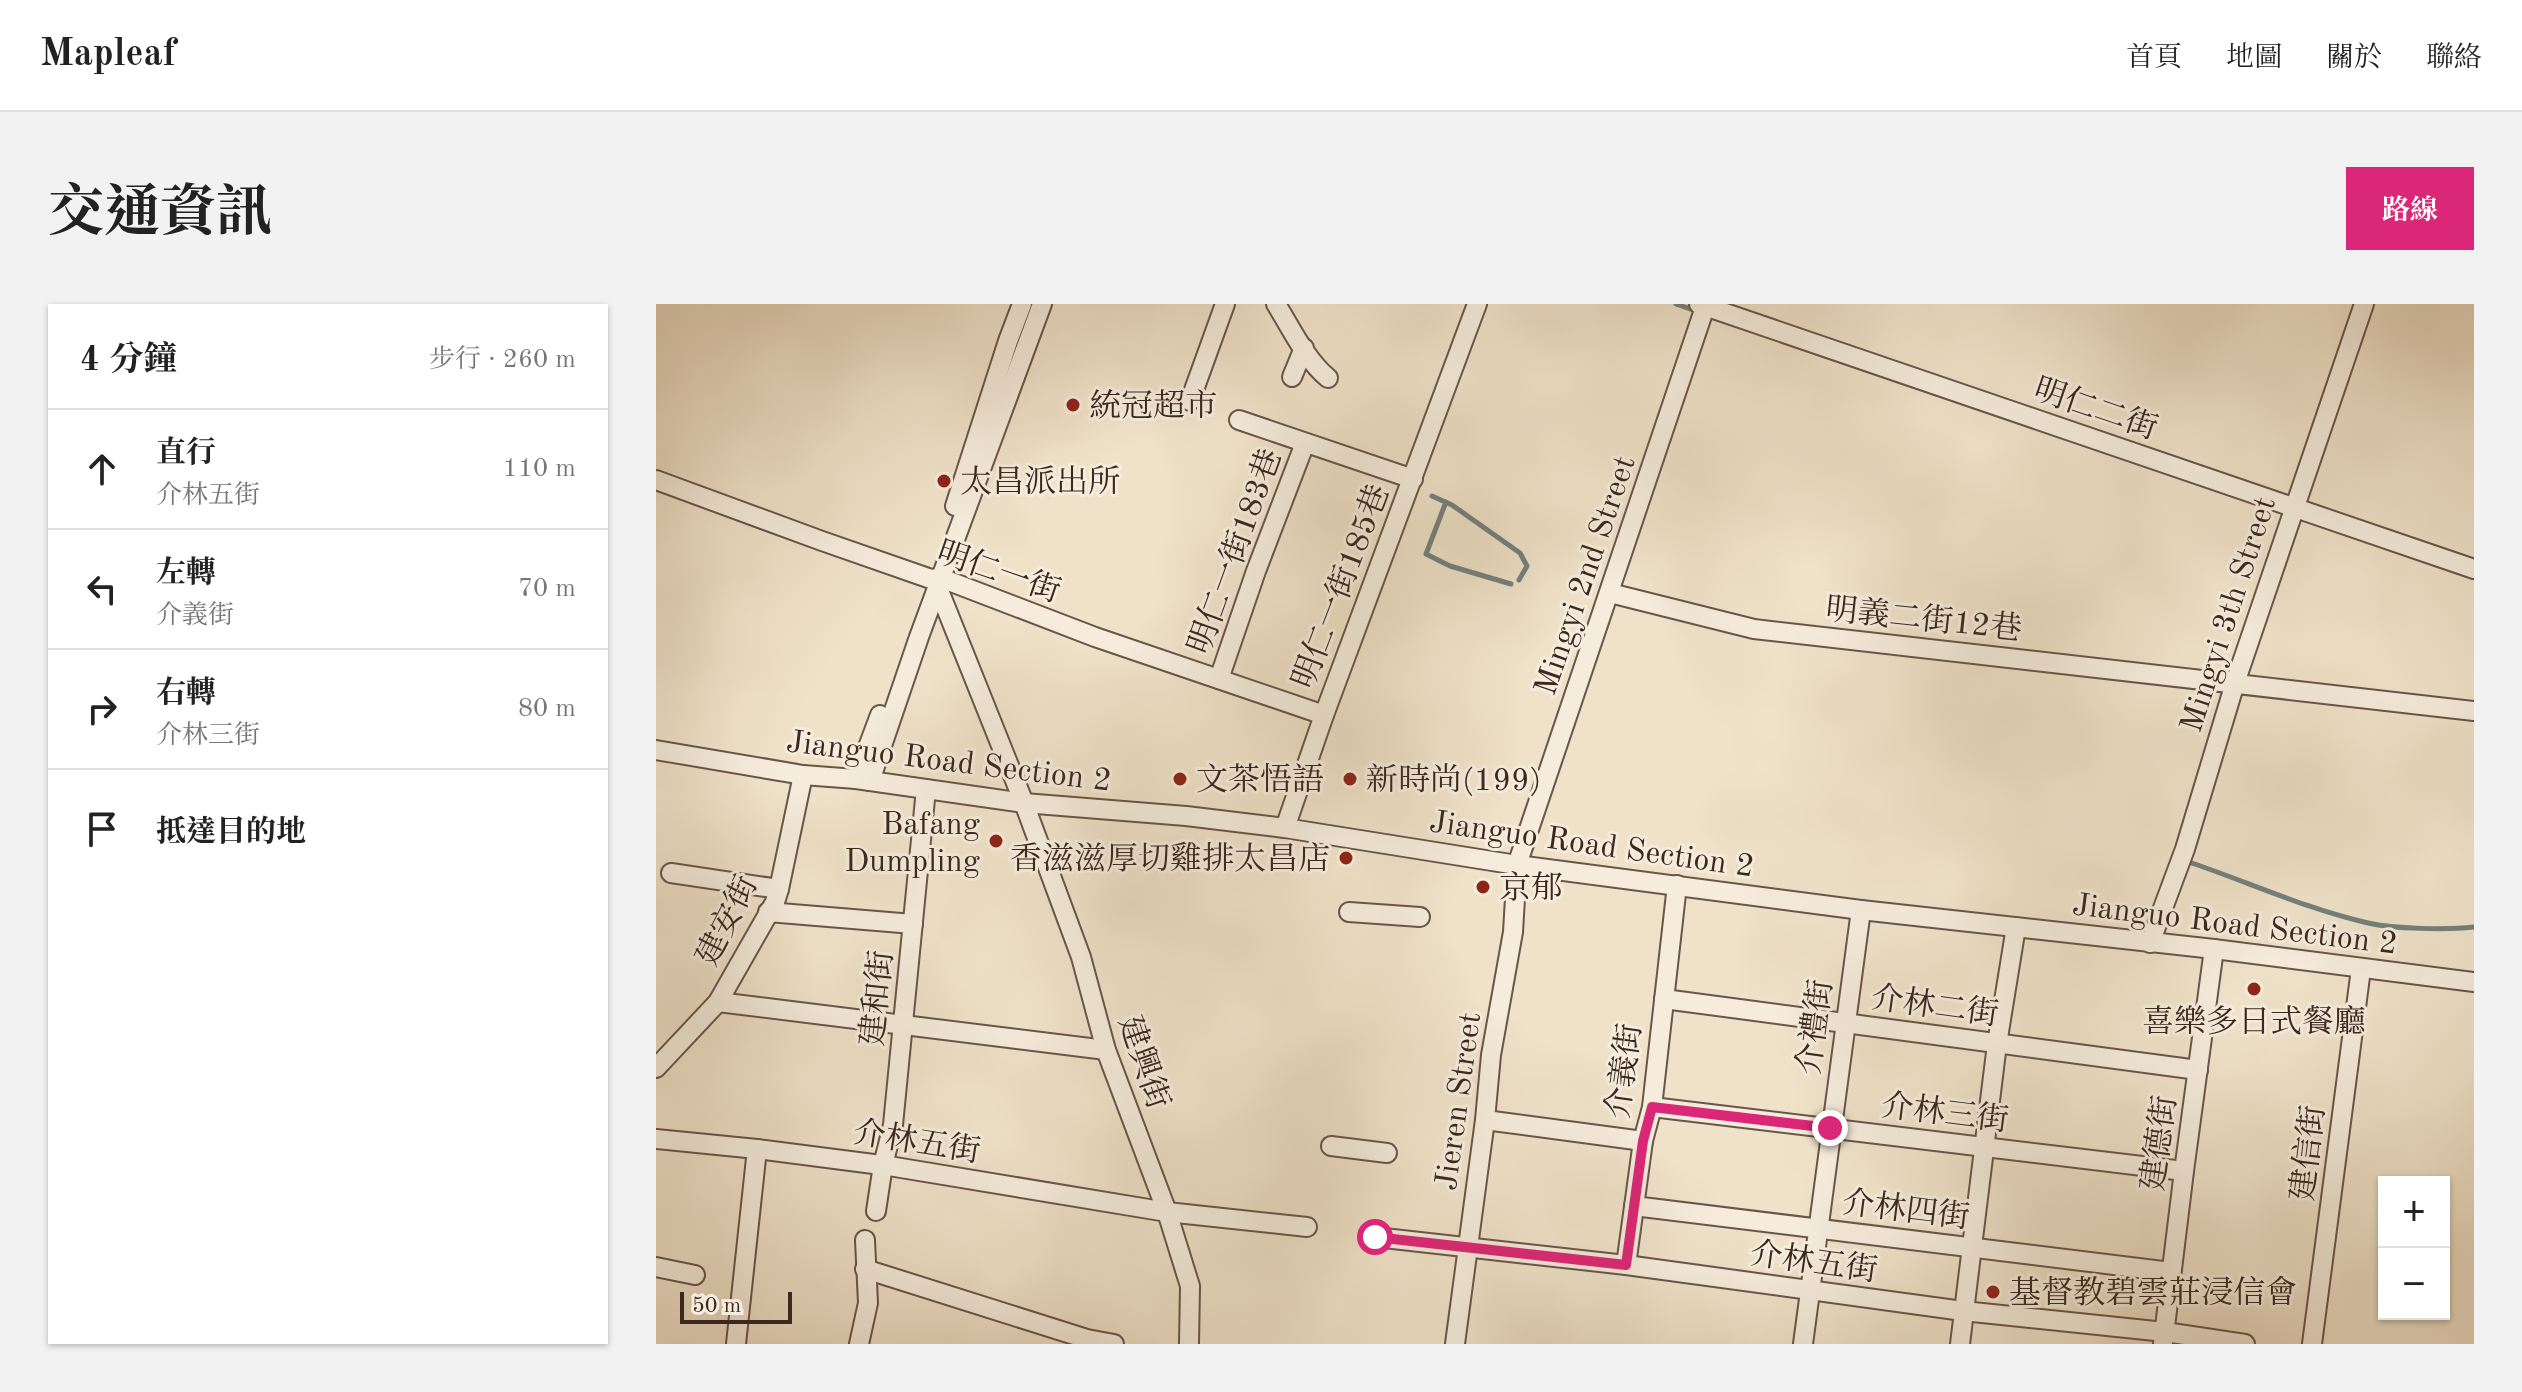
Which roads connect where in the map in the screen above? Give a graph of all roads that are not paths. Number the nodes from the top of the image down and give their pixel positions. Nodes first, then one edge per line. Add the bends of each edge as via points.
1 (1022, 304) edge
2 (1042, 304) edge
3 (1225, 304) edge
4 (1276, 304) edge
5 (1477, 304) edge
6 (2364, 304) edge
7 (1703, 305) edge
8 (1304, 348) junction
9 (1292, 377) dead end
10 (1328, 378) dead end
11 (1190, 401) dead end
12 (1239, 420) dead end
13 (1305, 443) junction
14 (1413, 479) junction
15 (656, 480) edge
16 (2294, 507) junction
17 (2474, 569) edge
18 (937, 582) junction
19 (1610, 593) junction
20 (1219, 679) junction
21 (2235, 683) junction
22 (2474, 711) edge
23 (1324, 715) junction
24 (656, 750) edge
25 (803, 775) junction
26 (863, 780) junction
27 (926, 789) junction
28 (1024, 803) junction
29 (1285, 828) junction
30 (1517, 865) junction
31 (671, 873) dead end
32 (1677, 885) junction
33 (779, 889) junction
34 (1861, 910) junction
35 (768, 912) junction
36 (1349, 912) dead end
37 (1420, 917) dead end
38 (913, 924) junction
39 (2016, 927) junction
40 (2150, 943) junction
41 (2214, 949) junction
42 (2361, 969) junction
43 (2474, 982) edge
44 (1664, 999) junction
45 (718, 1002) junction
46 (903, 1024) junction
47 (1844, 1024) junction
48 (1997, 1044) junction
49 (1106, 1050) junction
50 (656, 1068) edge
51 (2198, 1070) junction
52 (1652, 1107) junction
53 (1485, 1120) junction
54 (1830, 1128) junction
55 (656, 1139) edge
56 (1643, 1141) junction
57 (1331, 1146) dead end
58 (1983, 1147) junction
59 (757, 1149) junction
60 (1387, 1153) dead end
61 (883, 1165) junction
62 (2184, 1171) junction
63 (1634, 1206) junction
64 (876, 1211) dead end
65 (1167, 1212) junction
66 (1307, 1227) dead end
67 (1819, 1229) junction
68 (1375, 1237) dead end
69 (865, 1240) dead end
70 (1467, 1248) junction
71 (1972, 1248) junction
72 (1626, 1265) junction
73 (656, 1267) edge
74 (865, 1269) junction
75 (2171, 1272) junction
76 (695, 1275) dead end
77 (1810, 1290) junction
78 (1963, 1311) junction
79 (2164, 1338) edge
80 (1087, 1341) edge
81 (736, 1344) edge
82 (859, 1344) edge
83 (1114, 1344) edge
84 (1189, 1344) edge
85 (1455, 1344) edge
86 (1803, 1344) edge
87 (1960, 1344) edge
88 (2245, 1344) edge
89 (2312, 1344) edge

1 - 18 street
2 - 18 street
3 - 11 street
4 - 8 street
5 - 14 street, 明仁一街185巷
6 - 16 street, Mingyi 3th Street
7 - 16 street, 明仁二街
7 - 19 street, Mingyi 2nd Street
8 - 9 street
8 - 10 street
12 - 13 street
13 - 14 street
13 - 20 street, 明仁一街183巷
14 - 23 street, 明仁一街185巷
15 - 18 street, 明仁一街
16 - 17 street, 明仁二街
16 - 21 street, Mingyi 3th Street
18 - 20 street, 明仁一街
18 - 26 street
18 - 28 street, 建興街
19 - 21 street, 明義二街12巷 via 1754,629
19 - 30 street, Mingyi 2nd Street
20 - 23 street, 明仁一街
21 - 22 street, 明義二街12巷
21 - 40 street, Mingyi 3th Street via 2185,849
23 - 29 street, 明仁一街185巷
24 - 25 street, Jianguo Road Section 2
25 - 26 street, Jianguo Road Section 2
25 - 33 street, 建安街
26 - 27 street, Jianguo Road Section 2
27 - 28 street, Jianguo Road Section 2
27 - 38 street, 建和街
28 - 29 street, Jianguo Road Section 2
28 - 49 street, 建興街 via 1081,957
29 - 30 street, Jianguo Road Section 2
30 - 32 street, Jianguo Road Section 2
30 - 53 street, Jieren Street via 1513,932
31 - 33 street
32 - 34 street, Jianguo Road Section 2
32 - 44 street, 介義街
33 - 35 street, 建安街
34 - 39 street, Jianguo Road Section 2
34 - 47 street, 介禮街
35 - 38 street
35 - 45 street, 建安街
36 - 37 street
38 - 46 street, 建和街
39 - 40 street, Jianguo Road Section 2
39 - 48 street
40 - 41 street, Jianguo Road Section 2
41 - 42 street, Jianguo Road Section 2
41 - 51 street, 建德街
42 - 43 street, Jianguo Road Section 2
42 - 89 street, 建信街
44 - 47 street, 介林二街
44 - 52 street, 介義街
45 - 46 street
45 - 50 street, 建安街
46 - 49 street
46 - 61 street, 建和街 via 893,1125
47 - 48 street, 介林二街
47 - 54 street, 介禮街
48 - 51 street, 介林二街
48 - 58 street
49 - 65 street, 建興街
51 - 62 street, 建德街
52 - 54 street, 介林三街
52 - 56 street, 介義街
53 - 56 street
53 - 70 street, Jieren Street
54 - 58 street, 介林三街
54 - 67 street, 介禮街
55 - 59 street, 介林五街
56 - 63 street, 介義街
57 - 60 street
58 - 62 street, 介林三街
58 - 71 street
59 - 61 street, 介林五街
59 - 81 street
61 - 64 street, 建和街
61 - 65 street, 介林五街
62 - 75 street, 建德街
63 - 67 street, 介林四街
63 - 72 street, 介義街
65 - 66 street, 介林五街
65 - 84 street, 建興街 via 1190,1286
67 - 71 street, 介林四街
67 - 77 street, 介禮街
68 - 70 street, 介林五街
69 - 74 street
70 - 72 street, 介林五街
70 - 85 street, Jieren Street
71 - 75 street, 介林四街
71 - 78 street
72 - 77 street, 介林五街
73 - 76 street
74 - 80 street
74 - 82 street via 868,1303
75 - 79 street, 建德街
77 - 78 street, 介林五街
77 - 86 street, 介禮街
78 - 79 street, 介林五街
78 - 87 street
79 - 88 street, 介林五街
80 - 83 street

